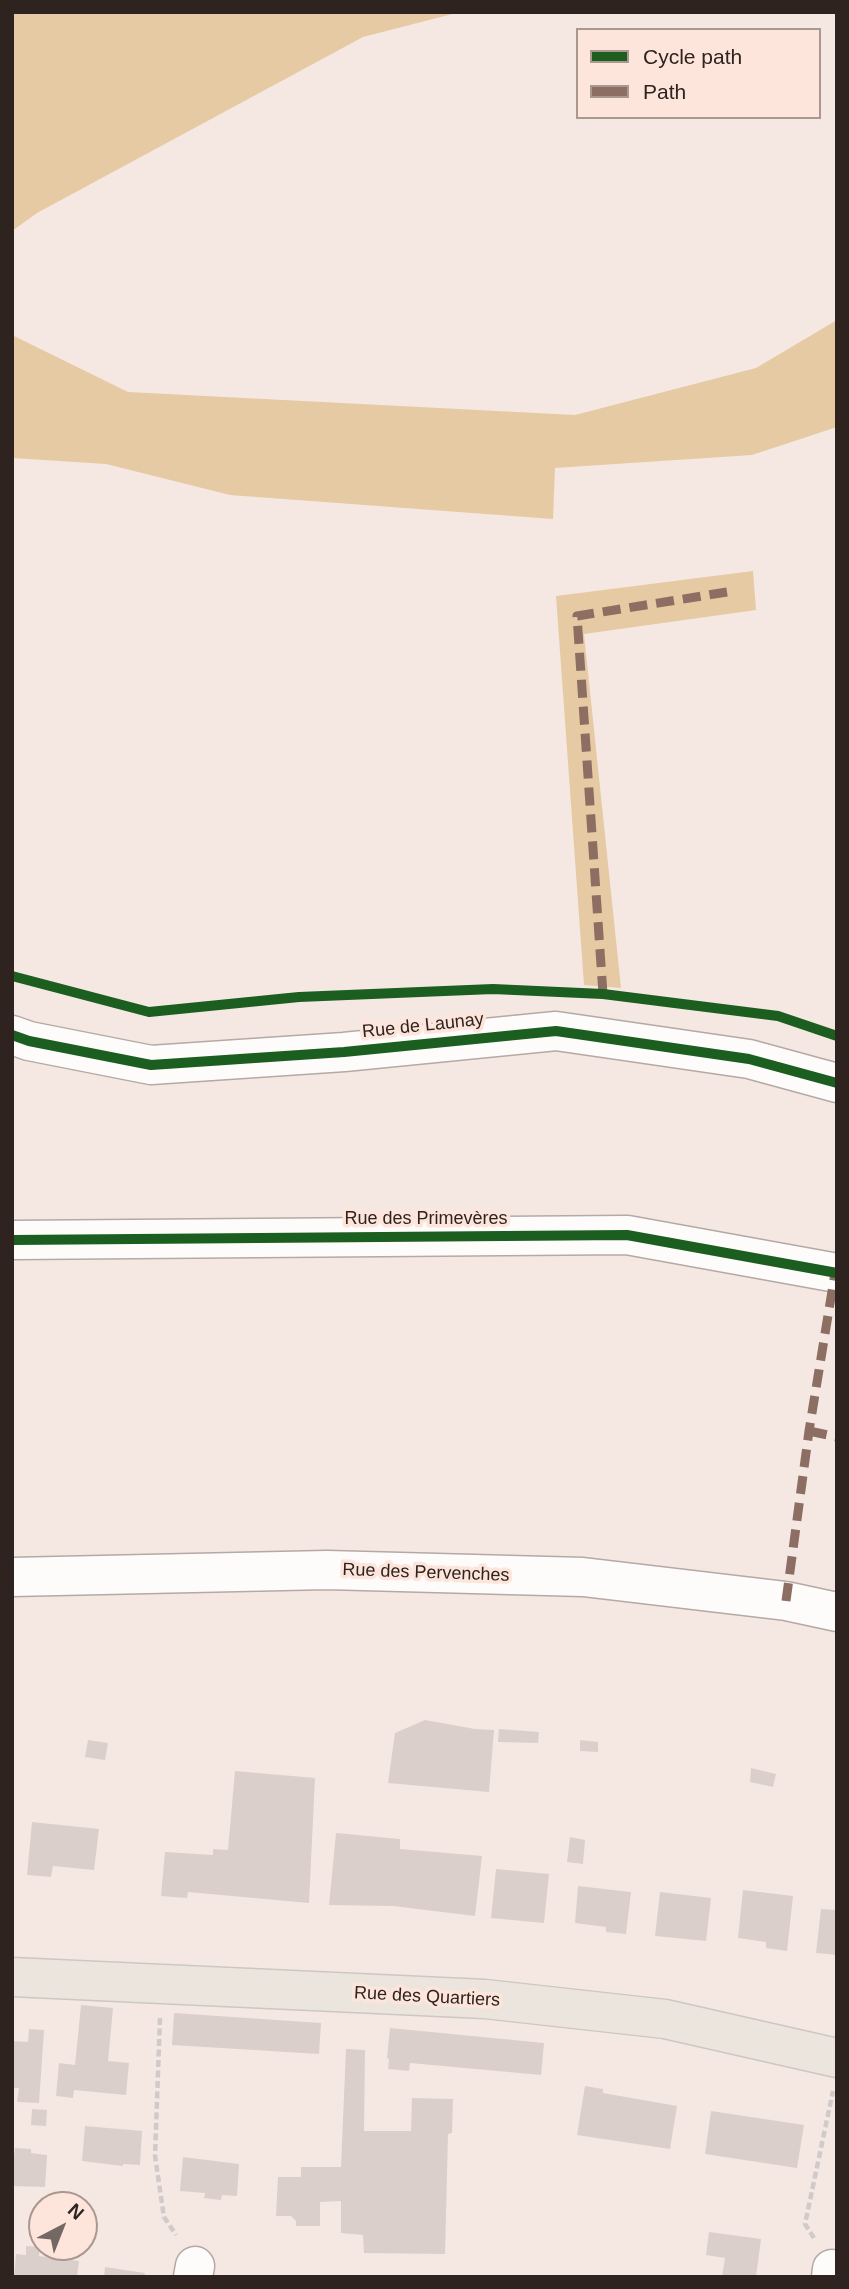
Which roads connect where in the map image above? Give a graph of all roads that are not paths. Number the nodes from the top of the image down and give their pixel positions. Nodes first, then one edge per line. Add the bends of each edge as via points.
1 (12, 1035) edge
2 (837, 1083) edge
3 (12, 1240) edge
4 (837, 1273) edge
5 (12, 1577) edge
6 (837, 1612) edge
7 (12, 1978) edge
8 (835, 2071) edge

1 - 2 street, Rue de Launay via 150,1065 556,1031 749,1059
3 - 4 street, Rue des Primevères via 627,1235
5 - 6 street, Rue des Pervenches via 327,1570 583,1577 786,1601
7 - 8 main road, Rue des Quartiers via 485,1999 665,2020

